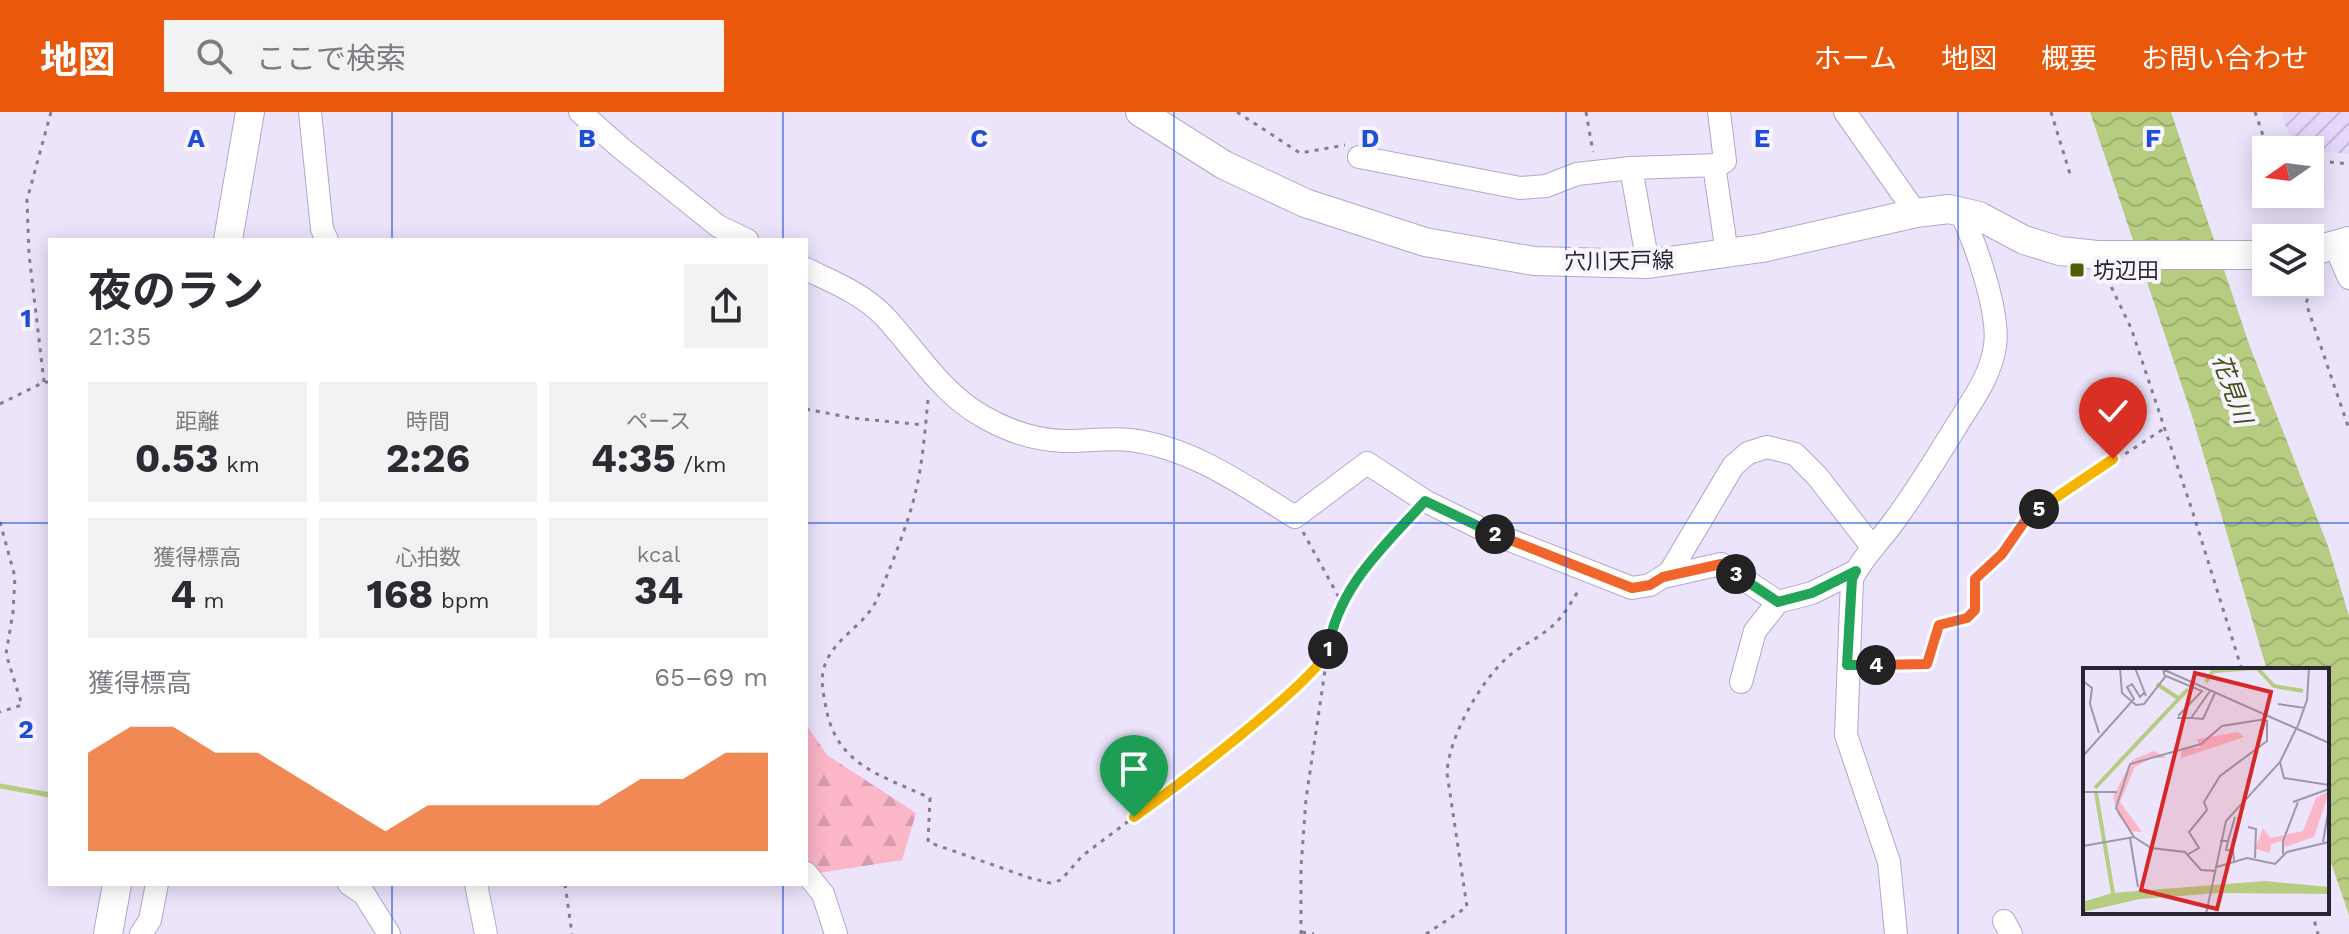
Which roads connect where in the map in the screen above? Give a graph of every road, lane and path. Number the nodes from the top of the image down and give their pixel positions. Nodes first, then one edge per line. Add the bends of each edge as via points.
1 (51, 112) edge
2 (250, 112) edge
3 (310, 112) edge
4 (580, 112) edge
5 (1140, 112) edge
6 (1237, 112) edge
7 (1586, 112) edge
8 (1719, 112) edge
9 (1845, 112) edge
10 (2051, 112) edge
11 (2255, 112) edge
12 (2264, 136) edge
13 (1359, 157) joint
14 (2324, 161) edge
15 (2349, 164) edge
16 (1714, 165) junction
17 (1631, 168) junction
18 (1597, 172) junction
19 (2070, 174) dead end
20 (1960, 211) junction
21 (1916, 213) junction
22 (228, 238) edge
23 (326, 238) edge
24 (743, 238) edge
25 (2329, 251) edge
26 (1727, 254) junction
27 (2252, 254) edge
28 (2109, 261) junction
29 (1648, 264) junction
30 (808, 270) edge
31 (2349, 278) edge
32 (932, 372) junction
33 (44, 382) junction
34 (48, 382) edge
35 (0, 404) edge
36 (808, 409) edge
37 (925, 425) junction
38 (2165, 428) junction
39 (2349, 429) edge
40 (1425, 501) junction
41 (1295, 517) junction
42 (0, 522) edge
43 (1873, 548) junction
44 (1591, 571) junction
45 (1856, 571) junction
46 (1663, 577) junction
47 (1778, 602) junction
48 (1342, 603) junction
49 (1326, 658) junction
50 (1847, 665) junction
51 (2241, 668) edge
52 (1741, 682) dead end
53 (0, 712) edge
54 (808, 875) edge
55 (117, 886) edge
56 (157, 886) edge
57 (352, 886) edge
58 (476, 886) edge
59 (565, 886) edge
60 (2313, 914) edge
61 (1301, 933) edge
62 (108, 934) edge
63 (141, 934) edge
64 (389, 934) edge
65 (486, 934) edge
66 (572, 934) edge
67 (836, 934) edge
68 (1314, 934) edge
69 (1426, 934) edge
70 (1896, 934) edge
71 (2318, 934) edge

1 - 33 path via 27,200
2 - 22 main road
3 - 23 street
4 - 24 street via 718,226
5 - 29 main road, 穴川天戸線 via 1194,148 1273,189 1377,228 1534,261
6 - 13 path via 1300,153 1348,145
7 - 18 path
8 - 16 street via 1725,161
9 - 21 street
10 - 19 path
11 - 12 path
13 - 18 street via 1520,188
14 - 15 path
16 - 17 street
16 - 26 street
17 - 18 street
17 - 29 street
20 - 21 main road, 穴川天戸線
20 - 28 main road, 穴川天戸線 via 2039,246
20 - 43 street via 1973,238 1991,308 1996,343 1990,368 1922,482
21 - 26 main road, 穴川天戸線
25 - 31 street
25 - 39 path via 2306,303
26 - 29 main road, 穴川天戸線
27 - 28 main road, 穴川天戸線
28 - 38 path
30 - 32 street via 882,314
32 - 37 path
32 - 41 street via 982,417 1024,435 1059,441 1130,440 1182,454
33 - 34 path
33 - 35 path
36 - 37 path
37 - 49 path via 916,491 875,603 837,644 821,680 828,724 838,743 868,769 930,798 928,842 1030,878 1061,880 1082,856 1186,778
38 - 50 path via 2027,518 2002,554 1975,579 1975,610 1967,618 1939,625 1927,664
38 - 51 path
40 - 41 street via 1367,463
40 - 44 street
40 - 48 path
41 - 48 path
42 - 53 path via 15,577 6,654 22,705
43 - 45 street
43 - 46 street via 1795,454 1767,447 1748,453 1733,466
44 - 46 street via 1632,588
44 - 69 path via 1563,617 1497,669 1453,742 1447,773 1467,907
45 - 47 street via 1812,593
45 - 50 street
46 - 47 street via 1721,564
47 - 52 street via 1755,631
48 - 49 path
49 - 61 path via 1306,799
50 - 70 street via 1846,735 1889,862
54 - 67 street via 823,894
55 - 62 main road
56 - 63 street via 150,920
57 - 64 street via 364,894
58 - 65 street
59 - 66 path
60 - 71 path
61 - 68 path

